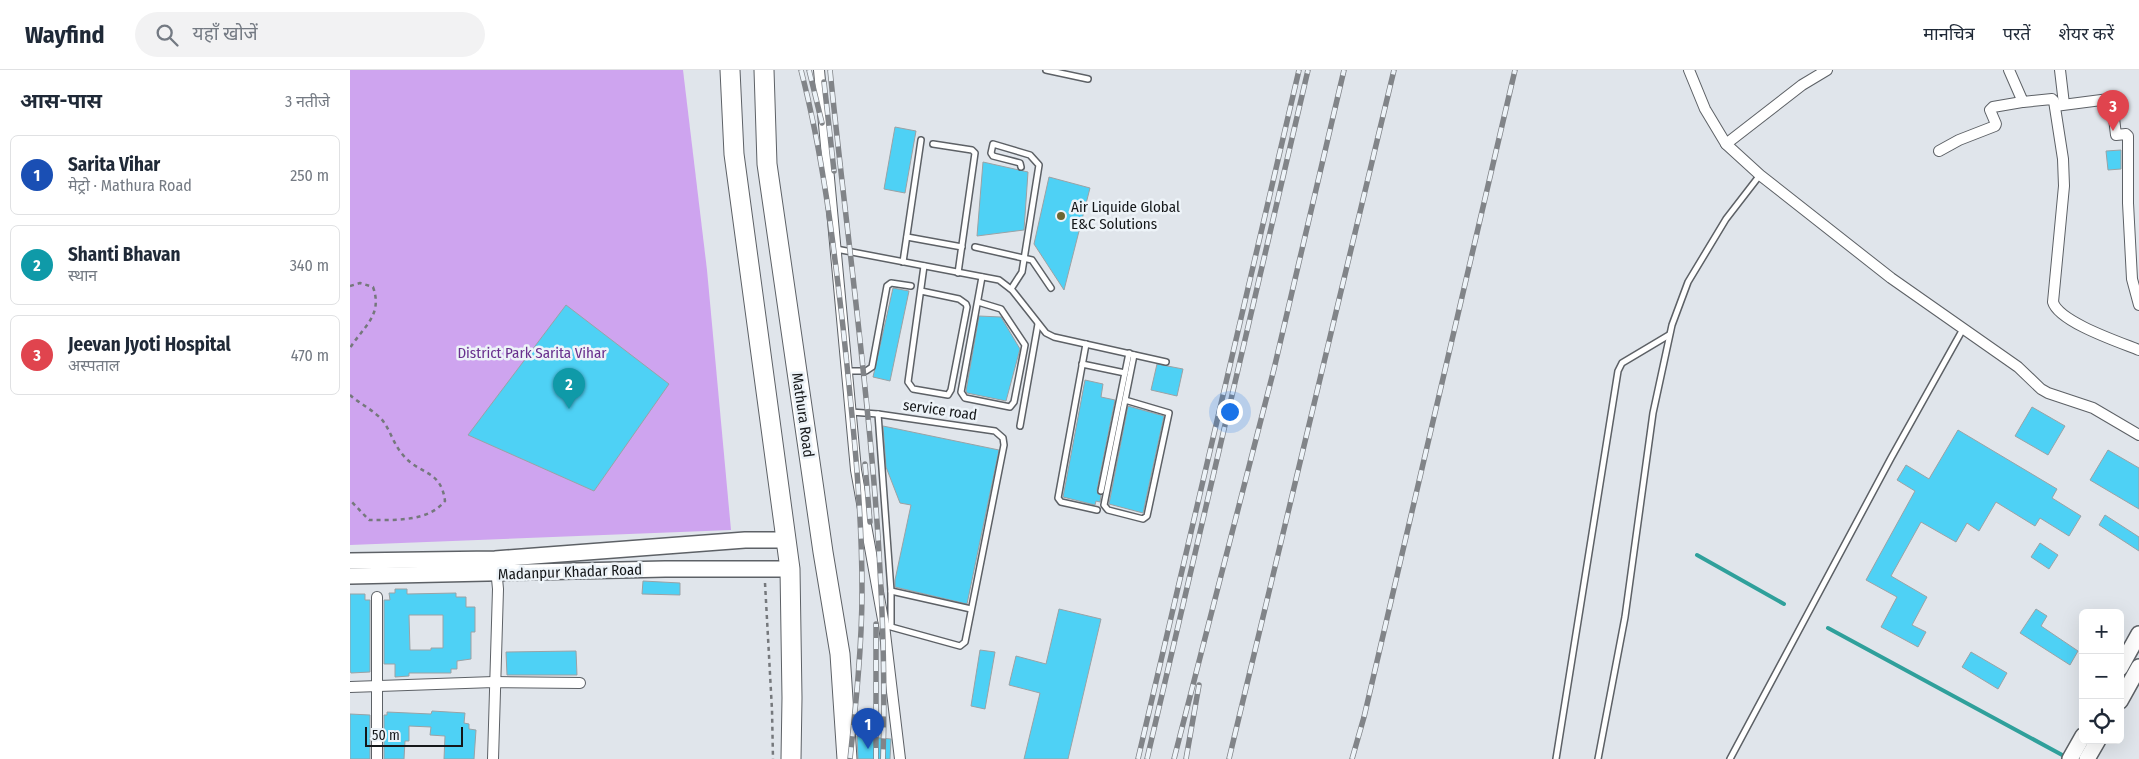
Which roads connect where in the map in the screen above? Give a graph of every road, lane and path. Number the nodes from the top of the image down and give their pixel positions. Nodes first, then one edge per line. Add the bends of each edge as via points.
1 (730, 70) edge
2 (764, 70) edge
3 (819, 70) edge
4 (1046, 70) edge
5 (1689, 70) edge
6 (1827, 70) edge
7 (2009, 70) edge
8 (2060, 70) edge
9 (1088, 79) dead end
10 (2022, 102) junction
11 (2060, 105) junction
12 (920, 140) dead end
13 (933, 144) dead end
14 (1726, 144) junction
15 (1939, 152) dead end
16 (1022, 167) dead end
17 (1760, 175) junction
18 (907, 237) junction
19 (962, 247) junction
20 (975, 247) dead end
21 (836, 249) junction
22 (1025, 257) junction
23 (903, 262) junction
24 (924, 266) junction
25 (958, 272) junction
26 (982, 277) junction
27 (350, 286) edge
28 (911, 286) dead end
29 (1051, 288) dead end
30 (1011, 289) junction
31 (921, 291) junction
32 (978, 302) junction
33 (2139, 305) edge
34 (1038, 324) junction
35 (1963, 329) junction
36 (1669, 335) junction
37 (1086, 344) junction
38 (350, 348) edge
39 (2139, 350) edge
40 (1131, 354) junction
41 (1166, 362) dead end
42 (1082, 364) junction
43 (847, 370) junction
44 (1125, 373) junction
45 (350, 395) edge
46 (1125, 400) junction
47 (851, 412) junction
48 (878, 414) junction
49 (1020, 426) dead end
50 (2139, 435) edge
51 (1100, 491) dead end
52 (350, 500) edge
53 (1097, 510) dead end
54 (787, 540) junction
55 (350, 561) edge
56 (496, 567) junction
57 (790, 569) junction
58 (350, 576) edge
59 (765, 582) dead end
60 (891, 591) junction
61 (377, 597) dead end
62 (971, 609) junction
63 (888, 626) junction
64 (2139, 634) edge
65 (2124, 661) edge
66 (2139, 667) edge
67 (494, 682) junction
68 (580, 683) dead end
69 (350, 687) edge
70 (377, 687) junction
71 (2121, 699) edge
72 (2079, 743) edge
73 (2096, 744) edge
74 (378, 759) edge
75 (493, 759) edge
76 (773, 759) edge
77 (791, 759) edge
78 (847, 759) edge
79 (900, 759) edge
80 (1556, 759) edge
81 (1598, 759) edge
82 (1730, 759) edge
83 (2070, 759) edge
84 (2087, 759) edge

1 - 54 highway via 734,154
2 - 78 highway, Mathura Road via 767,164 840,654
3 - 21 street
4 - 9 lane
5 - 14 street via 1704,109
6 - 14 street via 1802,85
7 - 10 street
8 - 11 street
10 - 11 street via 2052,99
10 - 15 street via 1992,107 1995,126
11 - 33 street via 2111,100 2115,134 2128,136 2132,279
11 - 39 street via 2064,186 2053,302 2055,307 2098,335
12 - 18 lane
13 - 19 lane via 975,153
14 - 17 street
16 - 22 lane via 1020,163 993,156 993,144 1030,155 1039,165
17 - 35 street via 1891,278
17 - 36 lane via 1726,219 1688,282
18 - 19 lane
18 - 23 lane
19 - 25 lane
20 - 22 lane
21 - 23 lane
21 - 43 street
22 - 29 lane via 1036,264
22 - 30 lane via 1021,276
23 - 24 lane
24 - 25 lane
24 - 31 lane
25 - 26 lane
26 - 30 lane via 998,280
26 - 32 lane
27 - 38 path via 360,283 373,287 376,303 376,312
28 - 43 lane via 892,283 887,286 872,367 866,371
30 - 34 lane
31 - 31 lane via 908,382 913,389 948,395 966,304 959,299
32 - 32 lane via 1001,309 1025,345 1014,402 1010,408 965,398 961,394
34 - 37 lane via 1054,337
34 - 49 lane
35 - 50 street via 2018,367 2048,393 2093,408
35 - 82 lane
36 - 80 lane via 1622,363 1618,371
36 - 81 lane via 1653,413 1625,617
37 - 40 lane
37 - 42 lane
40 - 41 lane
40 - 44 lane
40 - 46 lane
42 - 44 lane
42 - 53 lane via 1058,498 1061,502
43 - 47 street
44 - 51 lane
45 - 52 path via 382,420 402,454 412,464 434,476 445,501 431,513 392,520 369,520
46 - 46 lane via 1104,505 1108,510 1143,519 1147,516 1169,413
47 - 48 lane
47 - 63 street via 856,470
48 - 60 lane
48 - 62 lane, service road via 995,431 1003,438
54 - 56 street, Madanpur Khadar Road via 745,540
54 - 57 highway
55 - 56 street, Madanpur Khadar Road
56 - 57 street, Madanpur Khadar Road
56 - 58 street, Madanpur Khadar Road
56 - 67 street
57 - 77 highway
59 - 76 path
60 - 62 lane
60 - 63 lane
61 - 70 street
62 - 63 lane, service road via 965,642 960,646
63 - 79 street
64 - 65 street
66 - 71 street
67 - 68 street
67 - 70 street
67 - 75 street
69 - 70 street
70 - 74 street
72 - 83 street
73 - 84 street

